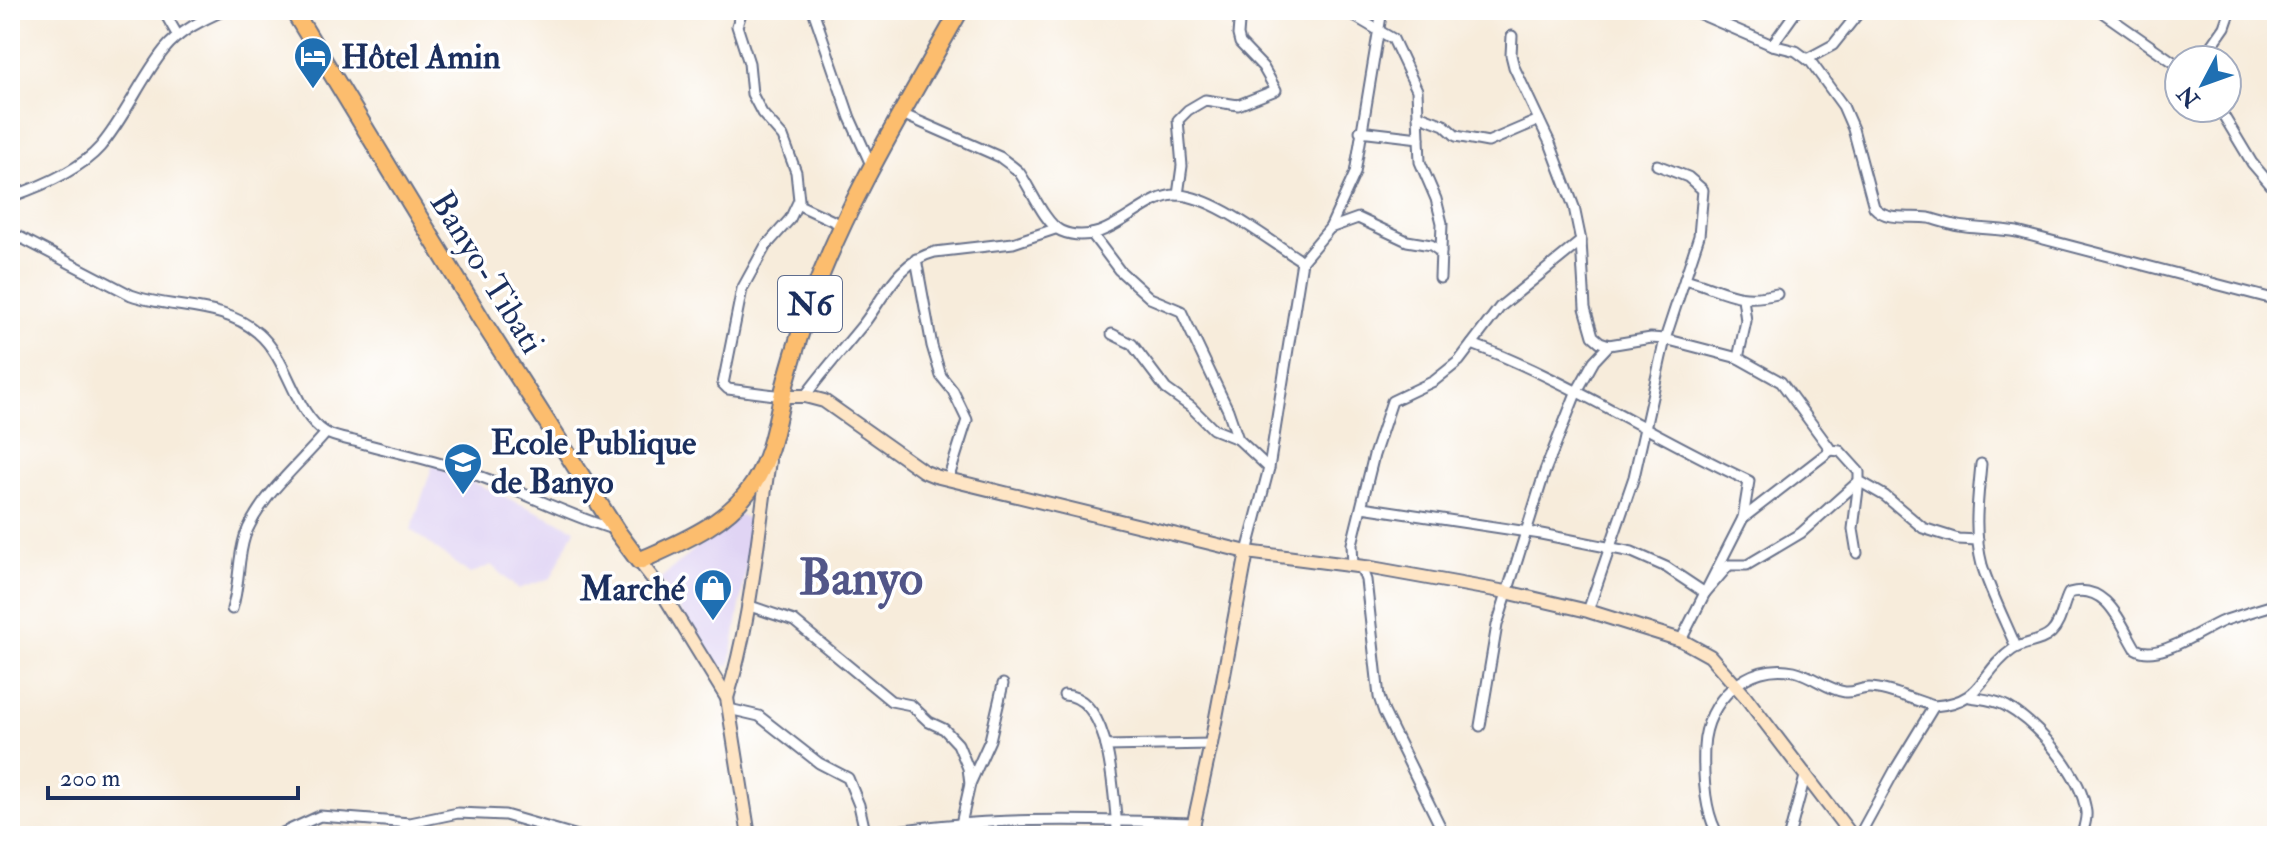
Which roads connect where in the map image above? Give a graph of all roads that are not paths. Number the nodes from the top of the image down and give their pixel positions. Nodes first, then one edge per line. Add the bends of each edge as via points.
1 (163, 10) edge
2 (225, 10) edge
3 (293, 10) edge
4 (742, 10) edge
5 (813, 10) edge
6 (960, 10) edge
7 (1240, 10) edge
8 (1352, 10) edge
9 (1382, 10) edge
10 (1691, 10) edge
11 (1797, 10) edge
12 (1861, 10) edge
13 (2099, 10) edge
14 (2231, 10) edge
15 (1379, 30) junction
16 (178, 36) junction
17 (1512, 36) dead end
18 (2213, 44) edge
19 (1772, 45) junction
20 (2163, 55) edge
21 (1807, 59) junction
22 (902, 114) junction
23 (1418, 115) junction
24 (1539, 120) junction
25 (2229, 124) edge
26 (1360, 131) junction
27 (1419, 138) junction
28 (1657, 165) dead end
29 (872, 167) junction
30 (2277, 192) edge
31 (1178, 195) junction
32 (10, 197) edge
33 (799, 205) junction
34 (844, 226) junction
35 (1330, 228) junction
36 (1055, 229) junction
37 (10, 232) edge
38 (1092, 234) junction
39 (1581, 241) junction
40 (1441, 252) junction
41 (916, 259) junction
42 (1302, 261) junction
43 (1440, 278) dead end
44 (1685, 279) junction
45 (1777, 294) dead end
46 (1743, 298) junction
47 (2277, 300) edge
48 (1112, 334) dead end
49 (1665, 339) junction
50 (1472, 344) junction
51 (1609, 345) junction
52 (1738, 358) junction
53 (1576, 393) junction
54 (783, 396) junction
55 (805, 396) junction
56 (1645, 429) junction
57 (326, 433) junction
58 (1238, 439) junction
59 (771, 449) junction
60 (1831, 450) junction
61 (1981, 464) dead end
62 (1269, 468) junction
63 (948, 480) junction
64 (1859, 481) junction
65 (1362, 507) junction
66 (1743, 518) junction
67 (616, 530) junction
68 (1526, 532) junction
69 (1978, 540) junction
70 (1609, 547) junction
71 (1247, 552) junction
72 (1857, 553) dead end
73 (639, 561) junction
74 (1357, 566) junction
75 (1506, 592) junction
76 (1705, 593) junction
77 (2277, 604) edge
78 (747, 605) junction
79 (232, 609) dead end
80 (1588, 611) junction
81 (1681, 640) junction
82 (2016, 647) junction
83 (1003, 684) dead end
84 (1734, 685) junction
85 (1064, 695) dead end
86 (1970, 697) junction
87 (728, 704) junction
88 (1934, 706) junction
89 (1480, 726) dead end
90 (1211, 744) junction
91 (1106, 746) junction
92 (1806, 773) junction
93 (970, 784) junction
94 (1116, 820) junction
95 (961, 824) junction
96 (1192, 830) edge
97 (542, 832) edge
98 (276, 836) edge
99 (578, 836) edge
100 (749, 836) edge
101 (866, 836) edge
102 (963, 836) edge
103 (1118, 836) edge
104 (1445, 836) edge
105 (1719, 836) edge
106 (1789, 836) edge
107 (1852, 836) edge
108 (1859, 836) edge
109 (2082, 836) edge

1 - 16 street
2 - 16 street
3 - 67 highway, Banyo-Tibati
4 - 33 street via 737,26 752,94 783,137
5 - 29 street
6 - 22 highway, N6
7 - 31 street via 1240,43 1276,90 1238,105 1205,100 1181,116
8 - 15 street
9 - 15 street
10 - 19 street
11 - 19 street
12 - 21 street via 1833,45
13 - 20 street
14 - 18 street
15 - 23 street via 1393,39 1417,90
15 - 26 street
16 - 32 street via 94,152 75,169
17 - 24 street via 1511,60
19 - 21 street
21 - 47 street via 1843,106 1877,212 2017,232
22 - 29 highway, N6
22 - 36 street via 1014,167
23 - 24 street via 1456,136 1488,142
23 - 27 street
24 - 39 street via 1574,207
25 - 30 street
26 - 27 street
26 - 35 street via 1355,173
27 - 40 street via 1420,162 1442,223
28 - 44 street via 1688,177 1703,190 1699,236
29 - 34 highway, N6
31 - 38 street
31 - 42 street via 1200,199
33 - 34 street
33 - 54 street via 765,247 742,289 723,378 728,389
34 - 54 highway, N6 via 812,299
35 - 40 street via 1358,218
35 - 42 street
36 - 38 street
36 - 41 street via 1013,243 949,248
37 - 57 street via 148,302 207,310 250,326 275,353 309,417
38 - 58 street via 1119,270 1150,298 1181,311
39 - 50 street via 1500,307
39 - 51 street via 1591,333
40 - 43 street
41 - 55 street via 890,284
41 - 63 street via 941,376 967,420
42 - 62 street
44 - 46 street
44 - 49 street
45 - 46 street
46 - 52 street via 1746,321
48 - 58 street via 1132,344 1166,389 1213,429
49 - 51 street
49 - 52 street
49 - 56 street
50 - 53 street
50 - 65 street via 1434,381 1392,401
51 - 53 street
52 - 60 street via 1781,382
53 - 56 street
53 - 68 street
54 - 55 street
54 - 59 highway, N6
55 - 63 street via 824,401 923,471
56 - 66 street via 1749,481
56 - 70 street
57 - 67 street via 454,467
57 - 79 street via 256,514 242,547
58 - 62 street
59 - 73 highway, N6 via 752,485 726,515
59 - 78 street
60 - 64 street via 1840,451 1859,472
60 - 66 street
61 - 69 street
62 - 71 street
63 - 71 street
64 - 69 street via 1923,528
64 - 72 street via 1853,529
64 - 76 street via 1801,533 1747,565 1729,565
65 - 68 street
65 - 74 street via 1352,544
66 - 76 street
67 - 73 highway, Banyo-Tibati
68 - 70 street
68 - 75 street
69 - 82 street via 1982,565
70 - 76 street via 1648,557
70 - 80 street
71 - 74 street
71 - 90 street
73 - 87 street
74 - 75 street
74 - 104 street via 1366,580 1379,697
75 - 80 street
75 - 89 street
76 - 81 street
77 - 82 street via 2141,653 2104,597 2076,591 2069,593 2052,632
78 - 87 street
78 - 93 street via 794,621 891,701 911,705 944,729 958,744
80 - 81 street
81 - 84 street via 1710,656
82 - 86 street
83 - 93 street via 990,740
84 - 88 street via 1756,673 1794,671 1845,692 1875,689
84 - 92 street
84 - 105 street via 1705,732 1706,782
85 - 91 street via 1086,707
86 - 88 street
86 - 109 street via 2014,711 2066,765 2083,796
87 - 100 street
87 - 101 street via 759,716 819,763 848,778
88 - 108 street
90 - 91 street
90 - 96 street
91 - 94 street
92 - 106 street
92 - 107 street
93 - 95 street
94 - 95 street
94 - 96 street
94 - 103 street
95 - 101 street
95 - 102 street
97 - 98 street via 505,815 458,813 410,823 320,816
97 - 99 street

